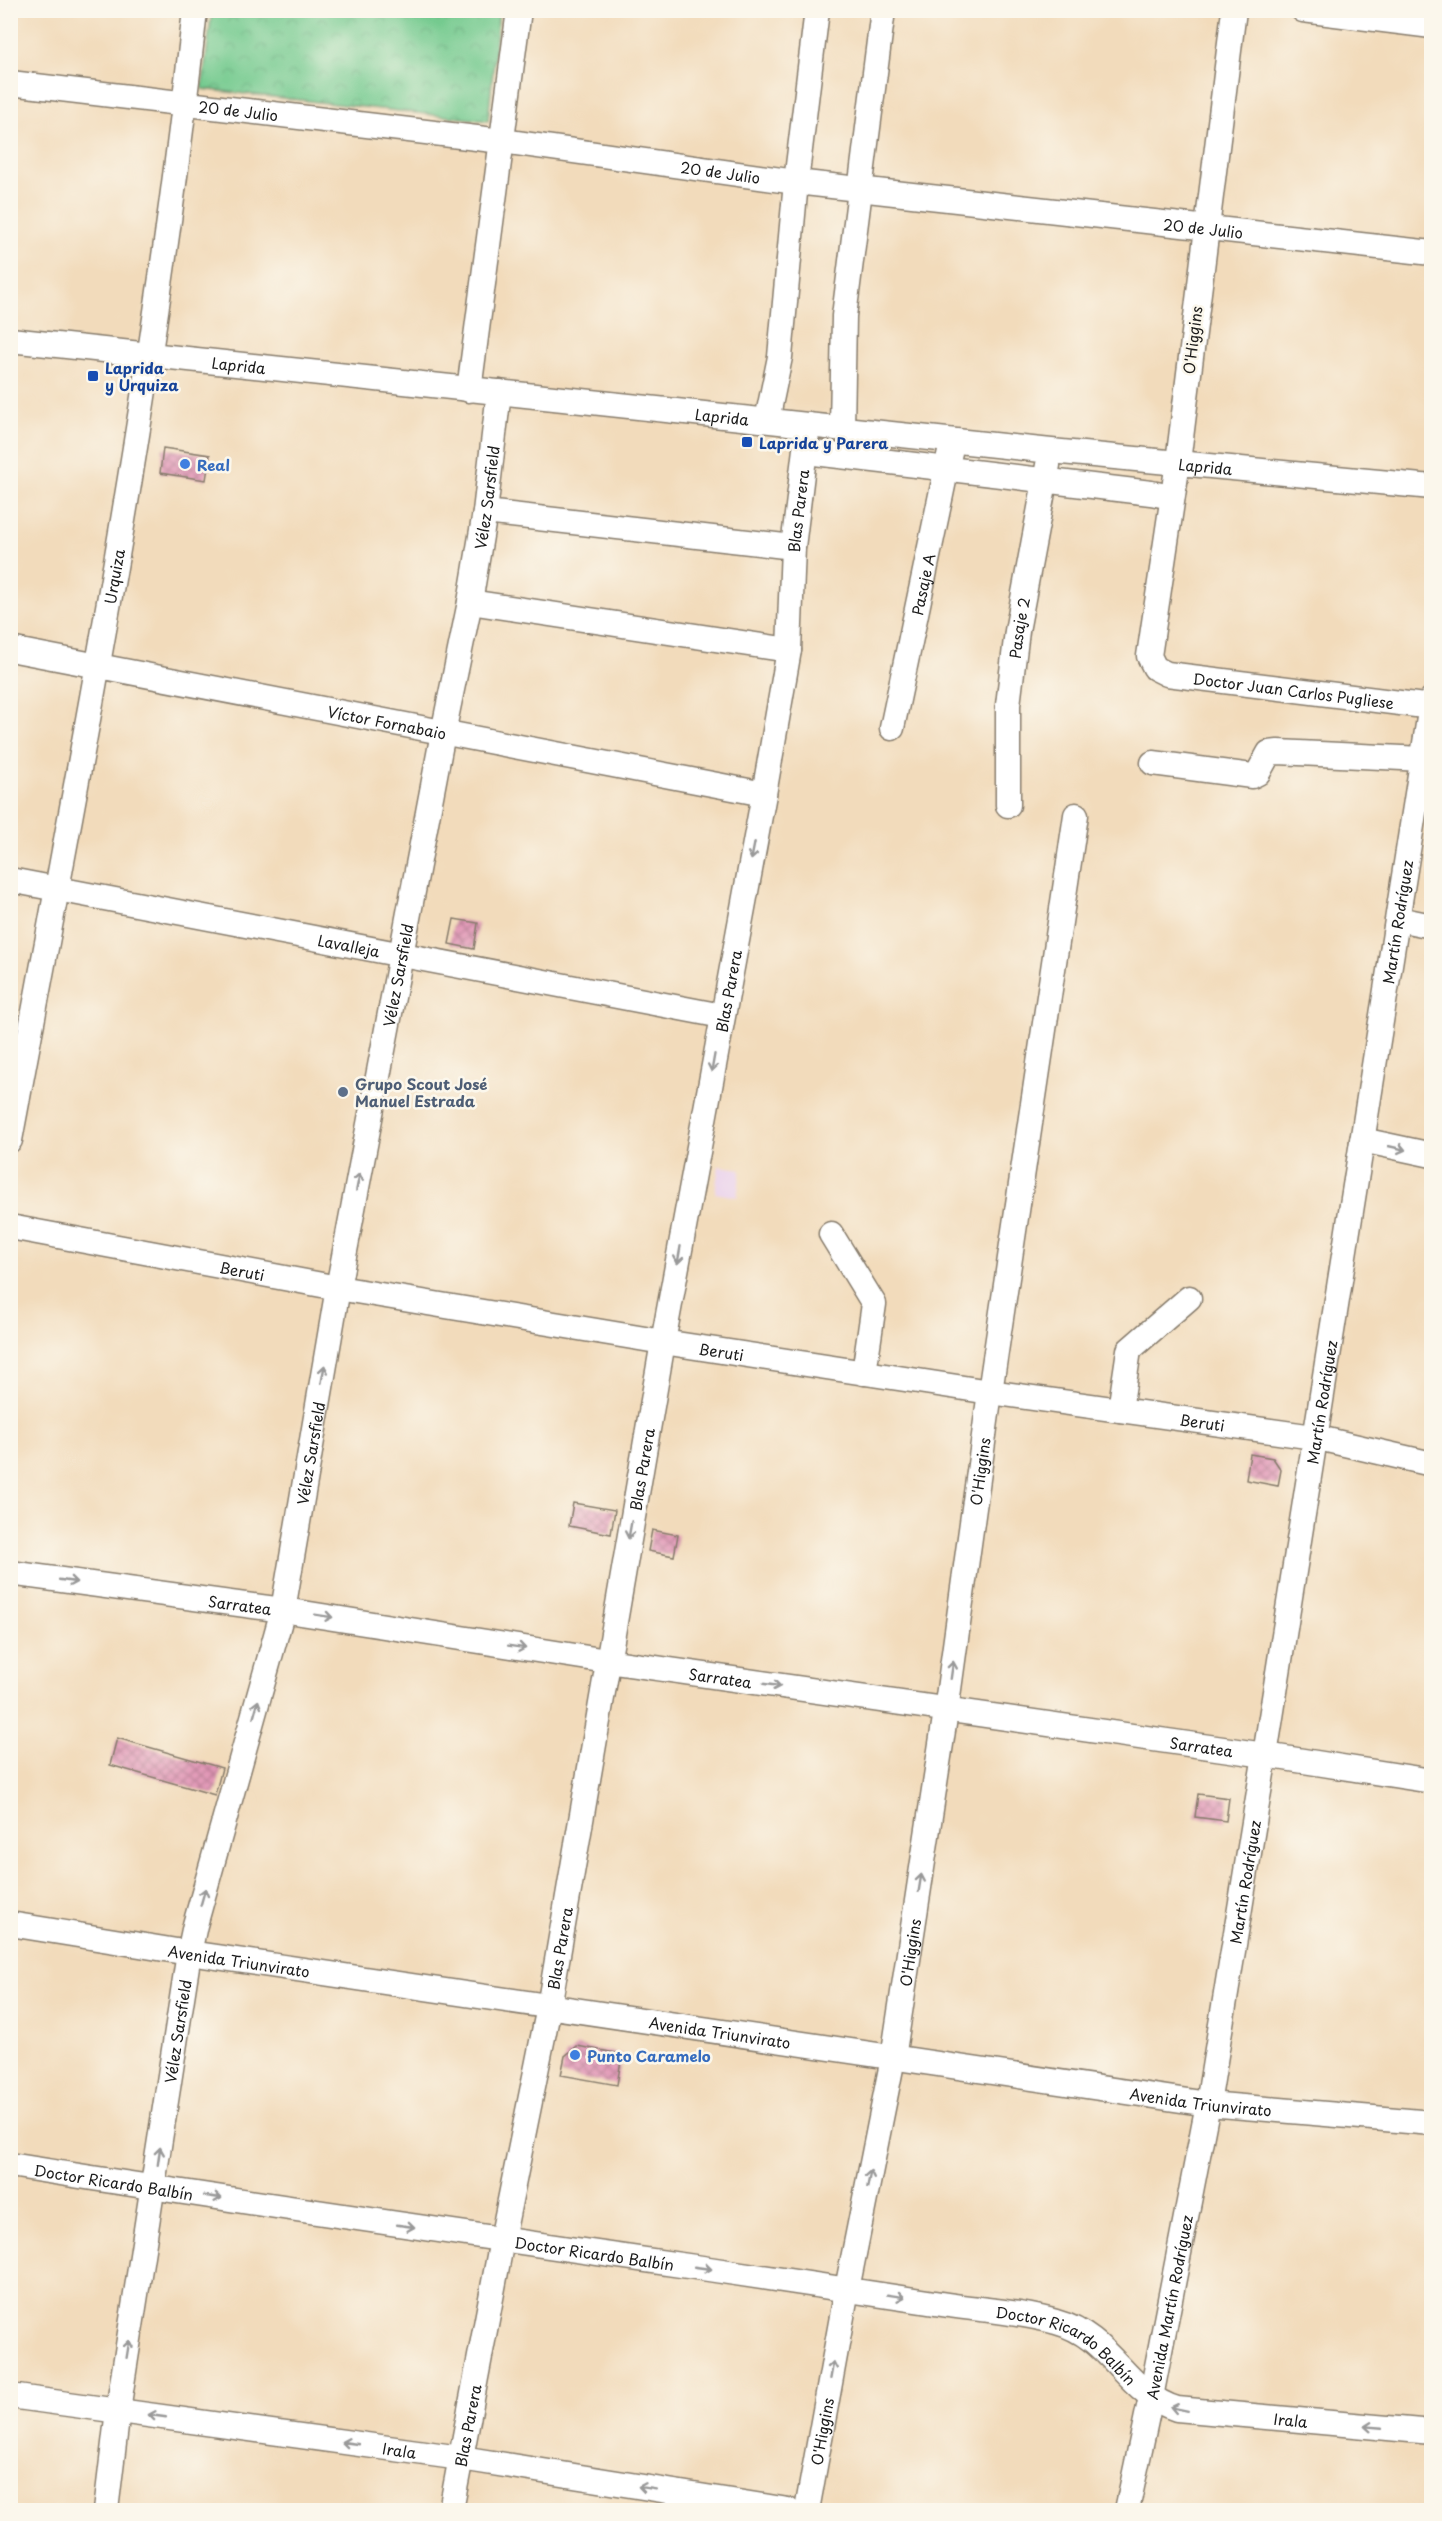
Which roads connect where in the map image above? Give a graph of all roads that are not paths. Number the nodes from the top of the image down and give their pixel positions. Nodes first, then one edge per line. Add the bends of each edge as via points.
1 (195, 10) edge
2 (519, 10) edge
3 (817, 10) edge
4 (883, 10) edge
5 (1234, 10) edge
6 (1303, 10) edge
7 (1431, 26) edge
8 (10, 83) edge
9 (185, 103) junction
10 (502, 141) junction
11 (796, 182) junction
12 (861, 188) junction
13 (1206, 227) junction
14 (1431, 253) edge
15 (10, 340) edge
16 (149, 356) junction
17 (469, 390) junction
18 (499, 392) junction
19 (767, 420) junction
20 (808, 425) junction
21 (842, 428) junction
22 (952, 441) junction
23 (1051, 451) junction
24 (806, 452) junction
25 (1178, 462) junction
26 (947, 468) junction
27 (1046, 480) junction
28 (1431, 487) edge
29 (1172, 497) junction
30 (485, 512) junction
31 (793, 547) junction
32 (470, 602) junction
33 (10, 649) edge
34 (789, 650) junction
35 (98, 667) junction
36 (1155, 668) joint
37 (1431, 704) edge
38 (892, 728) dead end
39 (443, 733) junction
40 (1423, 759) junction
41 (1153, 764) dead end
42 (764, 794) junction
43 (1008, 805) dead end
44 (1076, 815) dead end
45 (10, 880) edge
46 (57, 890) junction
47 (1398, 919) junction
48 (1431, 926) edge
49 (402, 953) junction
50 (722, 1016) junction
51 (10, 1140) edge
52 (1362, 1140) junction
53 (1431, 1155) edge
54 (10, 1227) edge
55 (831, 1234) dead end
56 (338, 1288) junction
57 (1189, 1298) dead end
58 (663, 1342) junction
59 (864, 1373) junction
60 (990, 1392) junction
61 (1120, 1410) junction
62 (1314, 1437) junction
63 (1431, 1464) edge
64 (10, 1573) edge
65 (284, 1610) junction
66 (608, 1661) junction
67 (946, 1711) junction
68 (1265, 1755) junction
69 (1431, 1781) edge
70 (10, 1924) edge
71 (189, 1953) junction
72 (549, 2007) junction
73 (893, 2058) junction
74 (1208, 2104) junction
75 (1431, 2123) edge
76 (10, 2165) edge
77 (154, 2188) junction
78 (502, 2240) junction
79 (847, 2289) junction
80 (10, 2396) edge
81 (1151, 2397) junction
82 (118, 2410) junction
83 (1431, 2433) edge
84 (461, 2458) junction
85 (106, 2511) edge
86 (451, 2511) edge
87 (788, 2511) edge
88 (807, 2511) edge
89 (1127, 2511) edge

1 - 9 street, Urquiza
2 - 10 street
3 - 11 street
4 - 12 street
5 - 13 street, O'Higgins
6 - 7 street
8 - 9 street, 20 de Julio
9 - 10 street, 20 de Julio
9 - 16 street, Urquiza
10 - 11 street, 20 de Julio
10 - 17 street
11 - 12 street, 20 de Julio
11 - 19 street via 780,357
12 - 13 street, 20 de Julio
12 - 21 street via 844,316
13 - 14 street, 20 de Julio
13 - 25 street, O'Higgins
15 - 16 street, Laprida
16 - 17 street, Laprida
16 - 35 street, Urquiza
17 - 18 street, Laprida
18 - 19 street, Laprida
18 - 30 street, Vélez Sarsfield
19 - 20 street, Laprida
20 - 21 street, Laprida
20 - 24 street, Blas Parera
21 - 22 street, Laprida
22 - 23 street, Laprida
22 - 26 street, Pasaje A
23 - 25 street, Laprida
23 - 27 street, Pasaje 2
24 - 26 street
24 - 31 street, Blas Parera
25 - 28 street, Laprida
25 - 29 street, O'Higgins
26 - 27 street
26 - 38 street, Pasaje A
27 - 29 street
27 - 43 street, Pasaje 2 via 1017,631 1010,694
29 - 36 street, O'Higgins via 1149,656
30 - 31 street
30 - 32 street, Vélez Sarsfield
31 - 34 street, Blas Parera
32 - 34 street
32 - 39 street, Vélez Sarsfield
33 - 35 street, Víctor Fornabaio
34 - 42 street, Blas Parera
35 - 39 street, Víctor Fornabaio
35 - 46 street, Urquiza
36 - 37 street, Doctor Juan Carlos Pugliese via 1167,674
37 - 40 street, Martín Rodríguez
39 - 42 street, Víctor Fornabaio
39 - 49 street, Vélez Sarsfield
40 - 41 street via 1278,752 1269,753 1258,773 1252,776
40 - 47 street, Martín Rodríguez
42 -> 50 street, Blas Parera
44 - 60 street, O'Higgins
45 - 46 street, Lavalleja
46 - 49 street, Lavalleja
46 - 51 street, Urquiza
47 - 48 street
47 - 52 street, Martín Rodríguez
49 - 50 street, Lavalleja
56 -> 49 street, Vélez Sarsfield
50 -> 58 street, Blas Parera
52 -> 53 street
52 - 62 street, Martín Rodríguez
54 - 56 street, Beruti
55 - 59 street via 874,1304
56 - 58 street, Beruti
65 -> 56 street, Vélez Sarsfield
57 - 61 street via 1129,1350
58 - 59 street, Beruti
58 -> 66 street, Blas Parera
59 - 60 street, Beruti
60 - 61 street, Beruti
67 -> 60 street, O'Higgins
61 - 62 street, Beruti
62 - 63 street, Beruti
62 - 68 street, Martín Rodríguez
64 -> 65 street, Sarratea
65 -> 66 street, Sarratea
71 -> 65 street, Vélez Sarsfield
66 -> 67 street, Sarratea
66 - 72 street, Blas Parera
67 - 68 street, Sarratea
73 -> 67 street, O'Higgins
68 - 69 street, Sarratea
68 - 74 street, Martín Rodríguez
70 - 71 street, Avenida Triunvirato
71 - 72 street, Avenida Triunvirato
77 -> 71 street, Vélez Sarsfield
72 - 73 street, Avenida Triunvirato
72 - 78 street, Blas Parera
73 - 74 street, Avenida Triunvirato
79 -> 73 street, O'Higgins
74 - 75 street, Avenida Triunvirato
74 - 81 street, Avenida Martín Rodríguez
76 - 77 street, Doctor Ricardo Balbín
77 -> 78 street, Doctor Ricardo Balbín
82 -> 77 street, Vélez Sarsfield
78 -> 79 street, Doctor Ricardo Balbín
78 - 84 street, Blas Parera
79 -> 81 street, Doctor Ricardo Balbín via 1055,2322 1094,2340
88 -> 79 street, O'Higgins
80 - 82 street, Irala
83 -> 81 street, Irala via 1195,2412 1165,2405
81 - 89 street, Avenida Martín Rodríguez
84 -> 82 street, Irala
82 - 85 street, Vélez Sarsfield
84 - 86 street, Blas Parera
87 -> 84 street, Irala

